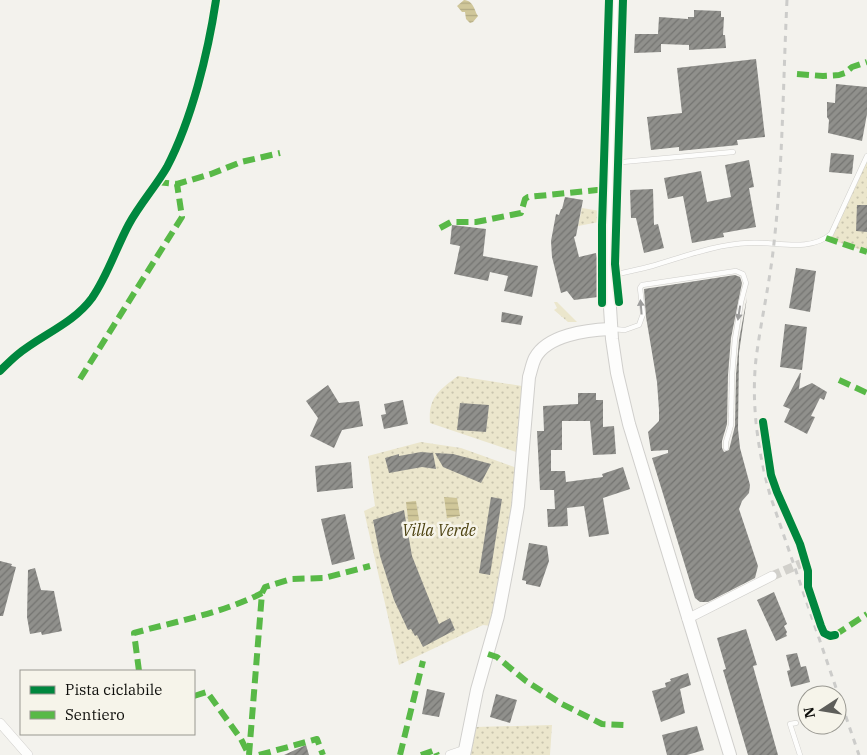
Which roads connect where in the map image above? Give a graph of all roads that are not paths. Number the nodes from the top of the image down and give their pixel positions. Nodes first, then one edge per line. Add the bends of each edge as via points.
1 (216, 0) edge
2 (617, 0) edge
3 (733, 152) dead end
4 (867, 156) edge
5 (610, 164) junction
6 (608, 276) junction
7 (610, 329) junction
8 (0, 371) edge
9 (763, 422) dead end
10 (726, 448) dead end
11 (800, 544) tunnel mouth
12 (808, 570) tunnel mouth
13 (772, 576) tunnel mouth
14 (687, 619) junction
15 (835, 635) dead end
16 (0, 722) edge
17 (796, 723) dead end
18 (464, 752) edge
19 (28, 755) edge
20 (450, 755) edge
21 (730, 755) edge
22 (800, 755) edge

1 - 8 street via 200,75 182,134 167,166 129,223 91,298 54,332 17,354
2 - 5 main road
3 - 5 lane
4 - 6 lane via 831,234 826,238 801,245 731,244
5 - 6 main road
6 - 7 main road
7 -> 10 lane via 625,330 639,325 643,314 642,285 736,271 743,274 746,283 735,338 731,424
7 - 14 main road via 629,424
7 - 18 main road via 569,335 547,344 535,358 529,377 518,506 509,558
9 - 11 street via 777,492
12 - 15 street via 808,587 821,626 830,636
13 - 14 street
14 - 21 main road
16 - 19 street
17 - 22 lane via 790,724
18 - 20 street

